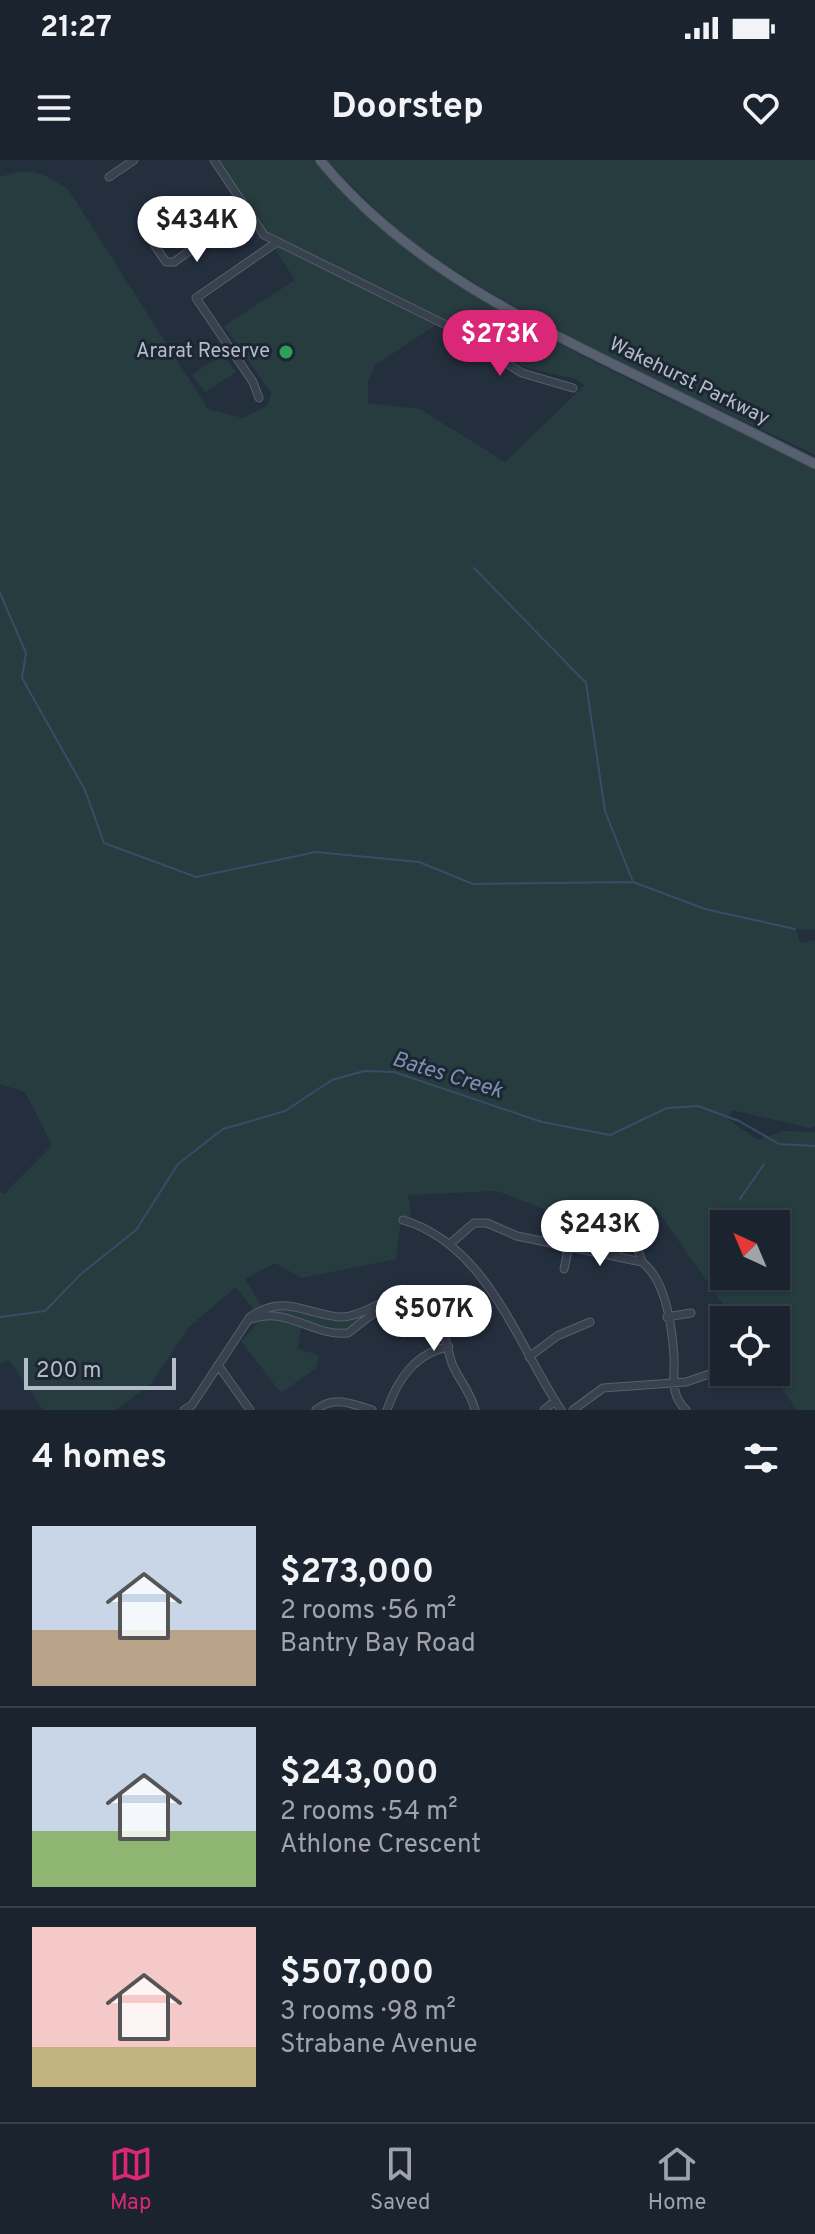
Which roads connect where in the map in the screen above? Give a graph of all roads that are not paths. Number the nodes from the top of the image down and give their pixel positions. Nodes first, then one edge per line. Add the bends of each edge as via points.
1 (134, 160) edge
2 (214, 160) edge
3 (320, 160) edge
4 (109, 177) dead end
5 (247, 209) junction
6 (277, 242) junction
7 (155, 246) dead end
8 (573, 388) dead end
9 (259, 398) dead end
10 (815, 464) edge
11 (403, 1220) dead end
12 (451, 1243) junction
13 (569, 1246) junction
14 (613, 1255) junction
15 (642, 1262) junction
16 (564, 1269) dead end
17 (389, 1300) junction
18 (691, 1313) dead end
19 (667, 1317) junction
20 (246, 1322) junction
21 (590, 1322) dead end
22 (449, 1347) junction
23 (529, 1357) junction
24 (218, 1365) junction
25 (710, 1375) edge
26 (672, 1384) junction
27 (555, 1401) junction
28 (184, 1410) edge
29 (250, 1410) edge
30 (316, 1410) edge
31 (372, 1410) edge
32 (387, 1410) edge
33 (475, 1410) edge
34 (544, 1410) edge
35 (561, 1410) edge
36 (573, 1410) edge
37 (686, 1410) edge

1 - 4 street
2 - 5 street
3 - 10 main road, Wakehurst Parkway via 398,239 504,311
5 - 6 street via 264,235
5 - 7 street via 174,262 166,262
6 - 8 street via 444,324 522,373
6 - 9 street via 196,298
11 - 12 street
12 - 13 street via 474,1223 487,1223 517,1236
12 - 23 street via 472,1264
13 - 14 street
13 - 16 street
14 - 15 street
14 - 15 street via 631,1245
15 - 19 street via 658,1279
17 - 20 street via 342,1317 277,1304
17 - 20 street via 348,1333 277,1316
17 - 22 street via 403,1297 430,1306 445,1325
18 - 19 street
19 - 26 street via 674,1356
20 - 24 street
21 - 23 street via 557,1336
22 - 32 street via 429,1352 401,1377
22 - 33 street
23 - 27 street
24 - 28 street
24 - 29 street
25 - 26 street
26 - 36 street via 603,1388
26 - 37 street
27 - 34 street
27 - 35 street
30 - 31 street via 333,1401

